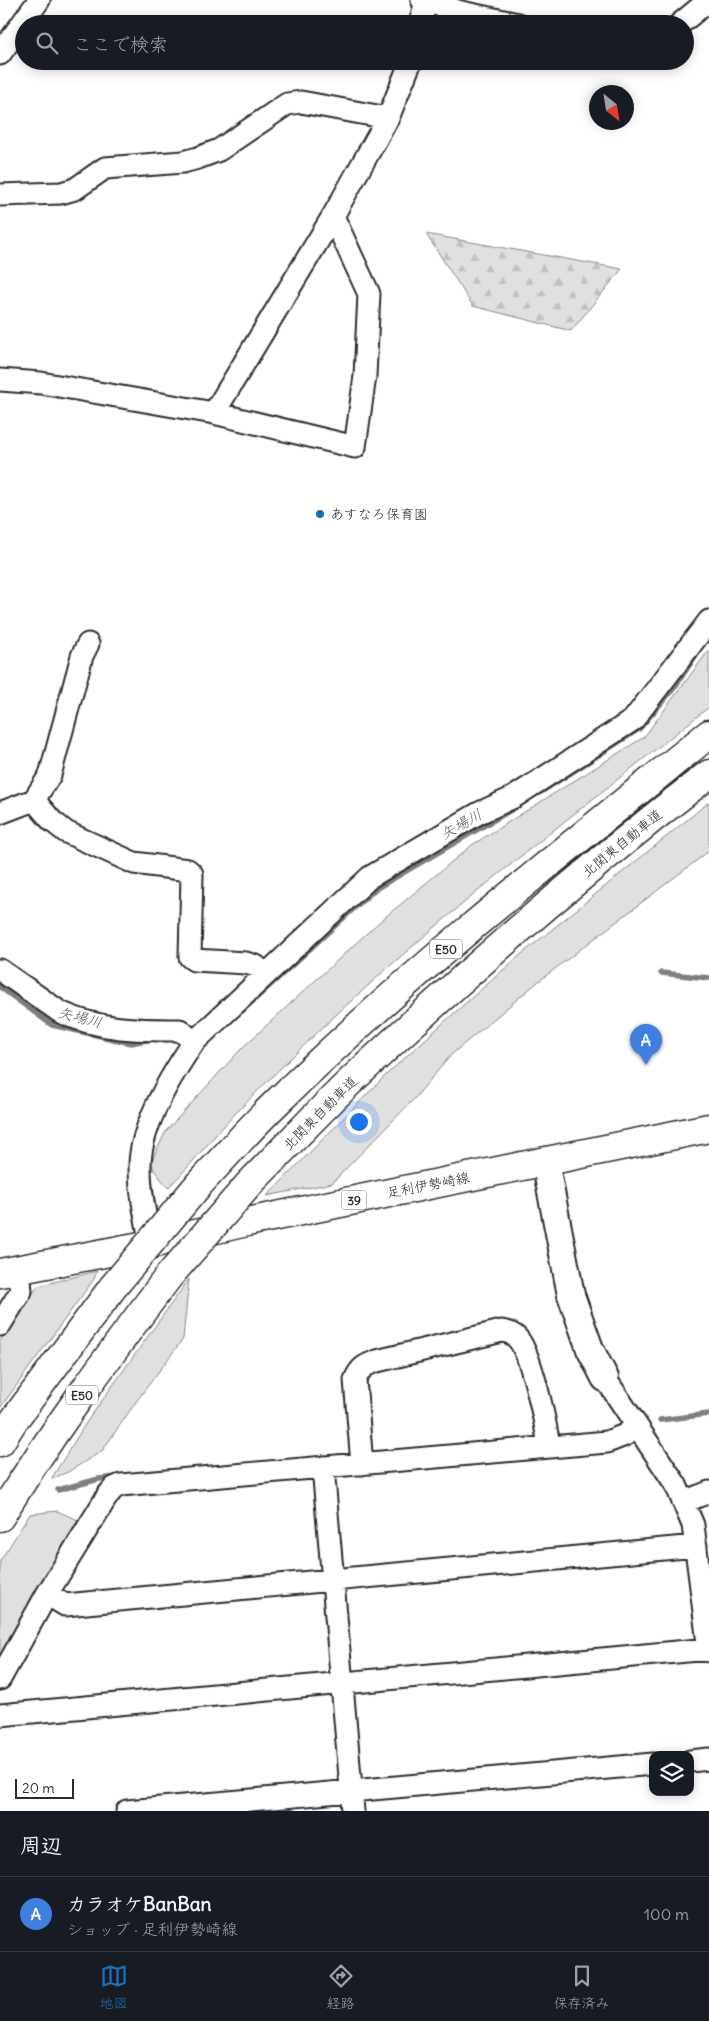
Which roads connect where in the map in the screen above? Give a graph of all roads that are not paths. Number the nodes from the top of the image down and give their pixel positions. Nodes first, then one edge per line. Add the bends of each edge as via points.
1 (424, 0) edge
2 (709, 0) edge
3 (34, 2) edge
4 (26, 15) edge
5 (422, 15) edge
6 (475, 15) edge
7 (691, 15) edge
8 (15, 31) edge
9 (0, 54) edge
10 (407, 70) edge
11 (388, 118) junction
12 (0, 194) edge
13 (333, 216) junction
14 (0, 380) edge
15 (214, 413) junction
16 (709, 621) edge
17 (88, 644) dead end
18 (709, 734) edge
19 (709, 774) edge
20 (34, 800) junction
21 (0, 813) edge
22 (0, 970) edge
23 (264, 974) junction
24 (194, 1042) junction
25 (709, 1128) edge
26 (545, 1161) junction
27 (151, 1244) junction
28 (9, 1272) edge
29 (0, 1325) edge
30 (605, 1378) joint
31 (636, 1426) junction
32 (0, 1442) edge
33 (549, 1447) junction
34 (362, 1464) junction
35 (323, 1467) junction
36 (709, 1492) edge
37 (684, 1502) junction
38 (0, 1517) edge
39 (696, 1546) junction
40 (333, 1580) junction
41 (47, 1594) junction
42 (709, 1650) edge
43 (0, 1678) edge
44 (342, 1683) junction
45 (0, 1715) edge
46 (709, 1759) edge
47 (694, 1761) edge
48 (649, 1764) edge
49 (352, 1801) edge
50 (126, 1811) edge

1 - 5 street
1 - 6 street
2 - 7 street
3 - 4 street
8 - 9 street
10 - 11 street
11 - 12 street via 301,102 287,104 219,150 198,158 106,168 75,189 61,193
11 - 13 street
13 - 15 street
13 - 15 street via 369,294 365,376 354,447
14 - 15 street via 41,383
16 - 23 street via 633,720 514,797 480,813 370,877
17 - 20 street via 50,775
18 - 32 main road, E50, bridge via 466,932 275,1104 200,1183 112,1287
19 - 38 main road, 北関東自動車道 / E50, bridge via 537,912 464,976 354,1078 251,1182 169,1276 114,1349
20 - 21 street
20 - 23 street via 66,832 134,862 188,870 192,874 190,957 194,960 246,963 256,966
22 - 24 street via 71,1017 126,1030 180,1030
23 - 24 street
24 - 27 street via 160,1103 142,1152 141,1181
25 - 26 main road, 足利伊勢崎線 / 39
26 - 27 main road, 足利伊勢崎線 / 39
26 - 30 street via 571,1295 590,1348
27 - 28 main road, 足利伊勢崎線 / 39
28 - 29 street via 21,1291
30 - 31 street
31 - 33 street via 616,1440
31 - 37 street
33 - 34 street
33 - 34 street via 541,1402 522,1345 517,1337 502,1331 365,1365 355,1380
34 - 35 street
35 - 40 street
35 - 41 street via 127,1484 114,1488
36 - 37 street
37 - 39 street
39 - 40 street
39 - 42 street
40 - 41 street via 66,1605
40 - 44 street
41 - 43 street
42 - 44 street
44 - 45 street
44 - 49 street
46 - 47 street
48 - 49 street
49 - 50 street

